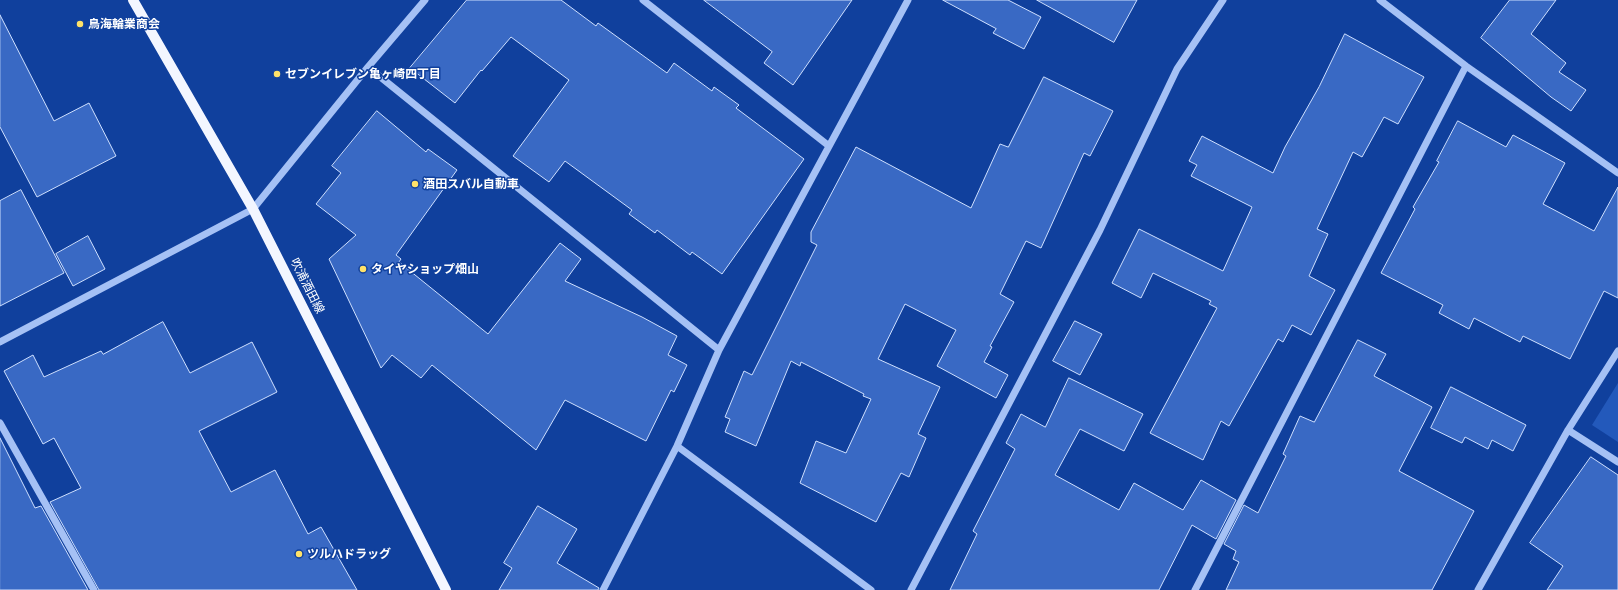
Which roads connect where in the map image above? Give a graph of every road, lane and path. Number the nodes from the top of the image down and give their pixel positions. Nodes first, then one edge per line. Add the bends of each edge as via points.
1 (133, 0) edge
2 (425, 0) edge
3 (643, 0) edge
4 (908, 0) edge
5 (1223, 0) edge
6 (1380, 0) edge
7 (1466, 66) junction
8 (368, 67) junction
9 (829, 146) junction
10 (1618, 173) edge
11 (253, 209) junction
12 (0, 342) edge
13 (719, 350) junction
14 (1618, 351) edge
15 (0, 423) edge
16 (1568, 430) junction
17 (677, 446) junction
18 (1618, 462) edge
19 (94, 590) edge
20 (446, 590) edge
21 (603, 590) edge
22 (871, 590) edge
23 (911, 590) edge
24 (1194, 590) edge
25 (1478, 590) edge

1 - 11 main road, 吹浦酒田線
2 - 8 street
3 - 9 street
4 - 9 street
5 - 23 street via 1177,69 1100,230
6 - 7 street
7 - 10 street
7 - 24 street
8 - 11 street
8 - 13 street
9 - 13 street
11 - 12 street
11 - 20 main road, 吹浦酒田線
13 - 17 street
14 - 16 street
15 - 19 street
16 - 18 street
16 - 25 street
17 - 21 street
17 - 22 street

